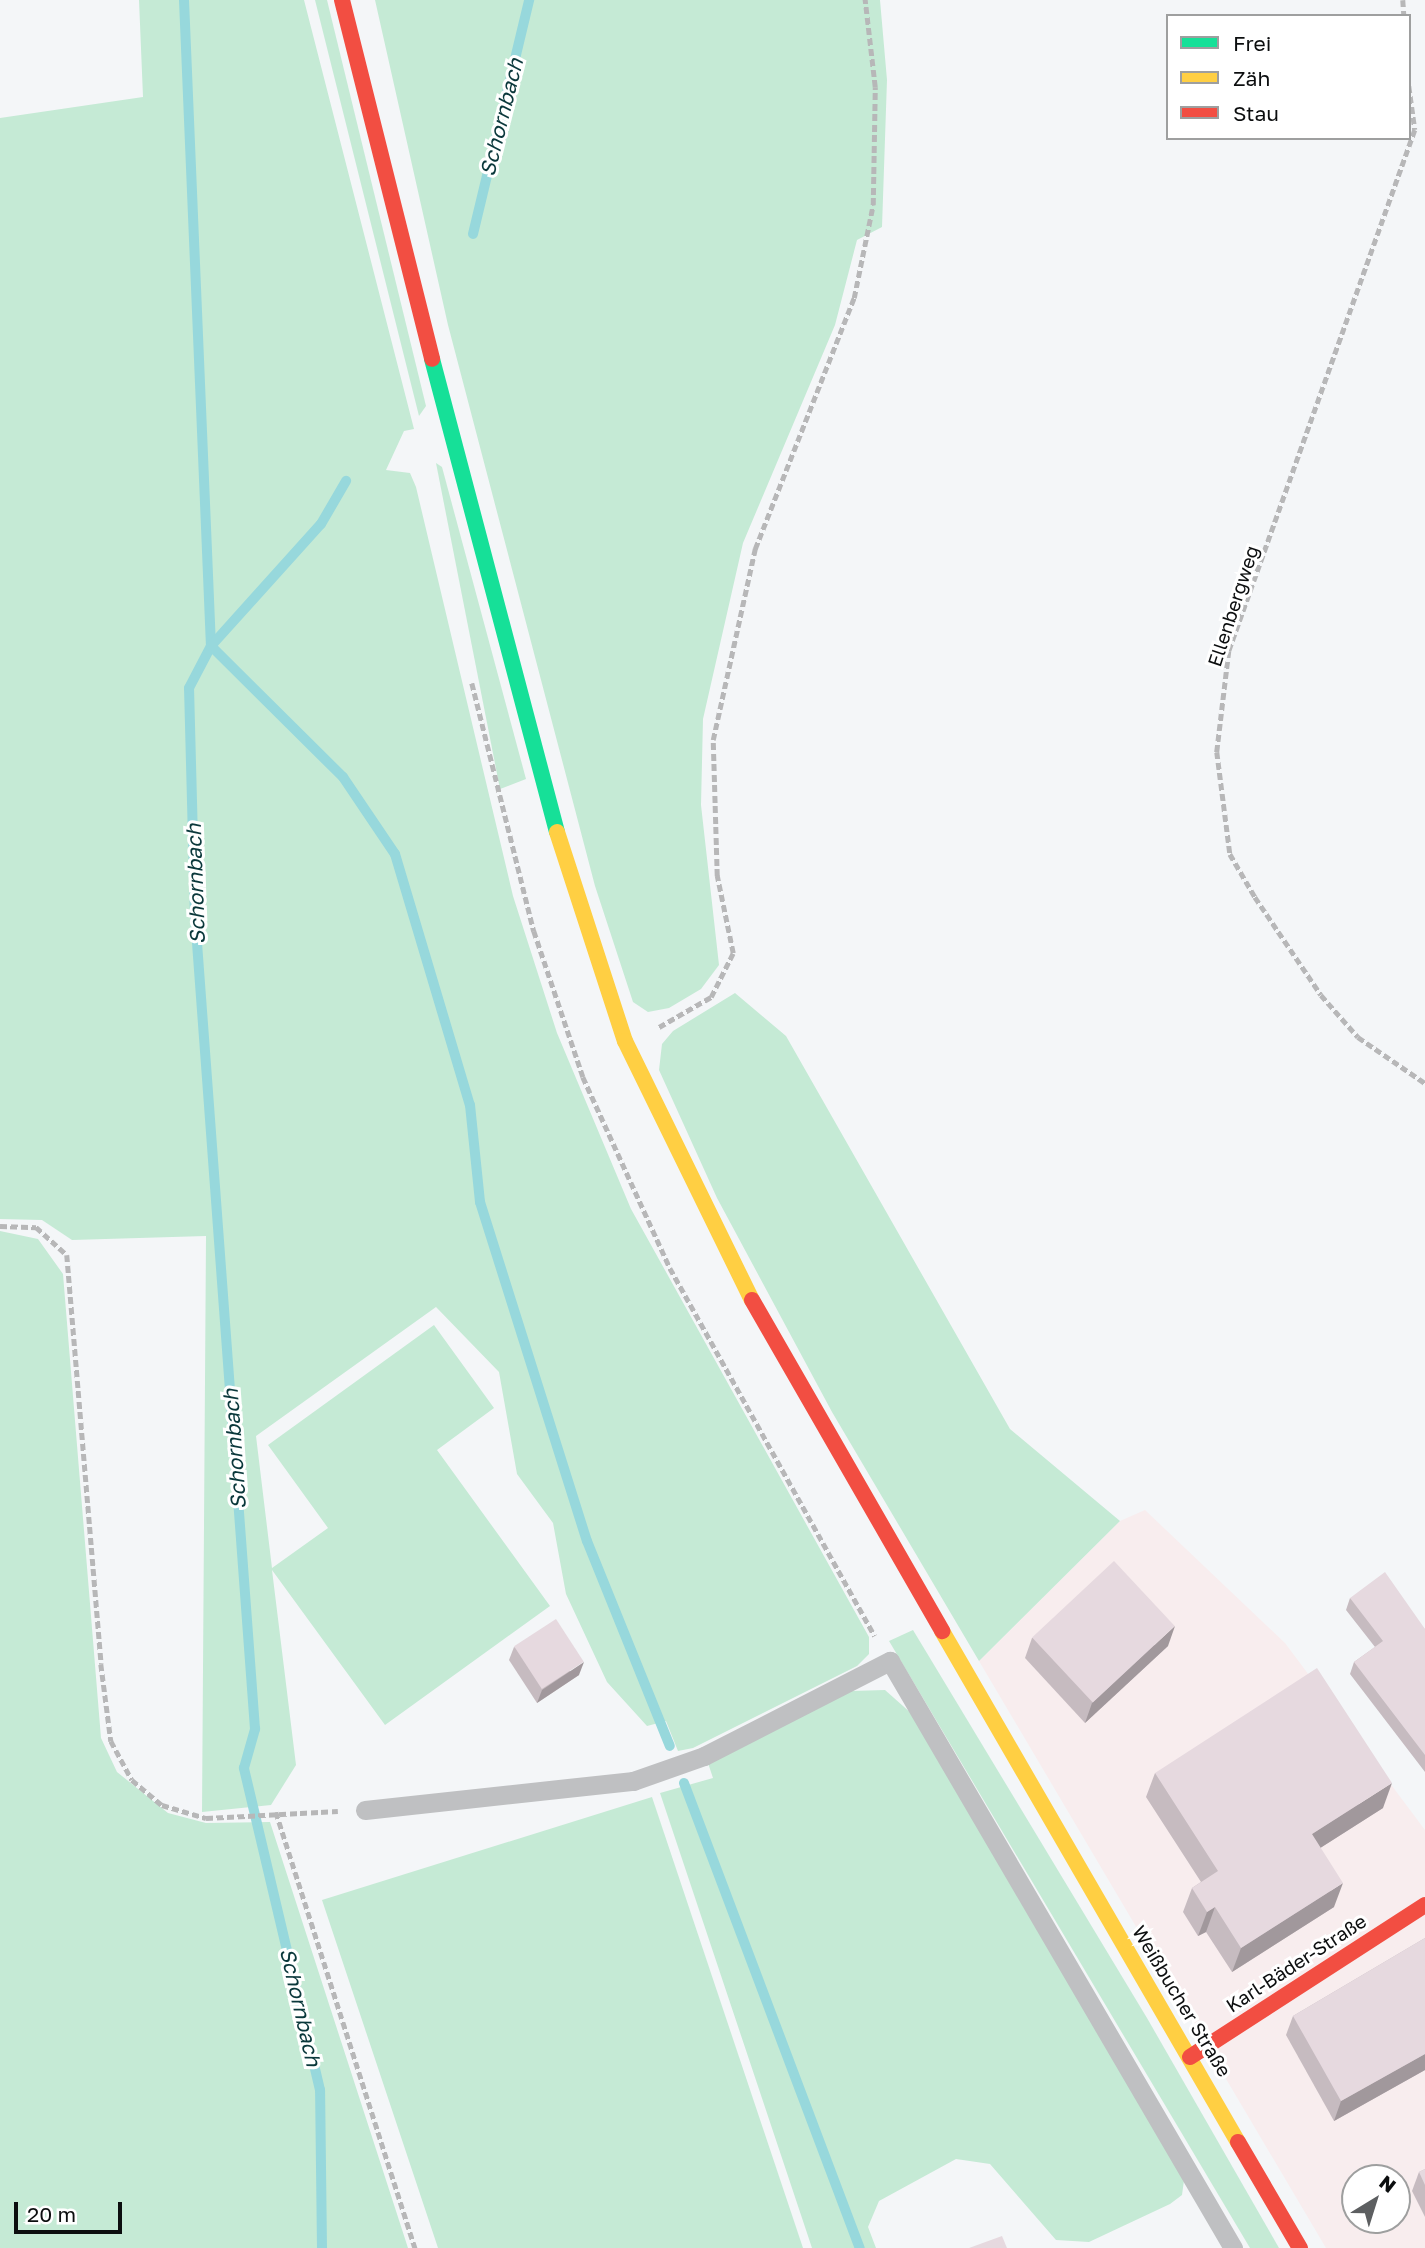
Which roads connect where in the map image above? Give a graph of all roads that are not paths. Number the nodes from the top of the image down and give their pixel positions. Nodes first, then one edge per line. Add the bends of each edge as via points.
1 (342, 0) edge
2 (365, 1810) road end
3 (1425, 1905) edge
4 (1190, 2057) junction
5 (1233, 2248) edge
6 (1300, 2248) edge

1 - 4 street, Weißbucher Straße via 511,672 575,896 625,1041 770,1333
2 - 5 lane via 633,1781 704,1756 890,1661
3 - 4 street, Karl-Bäder-Straße
4 - 6 street, Weißbucher Straße

